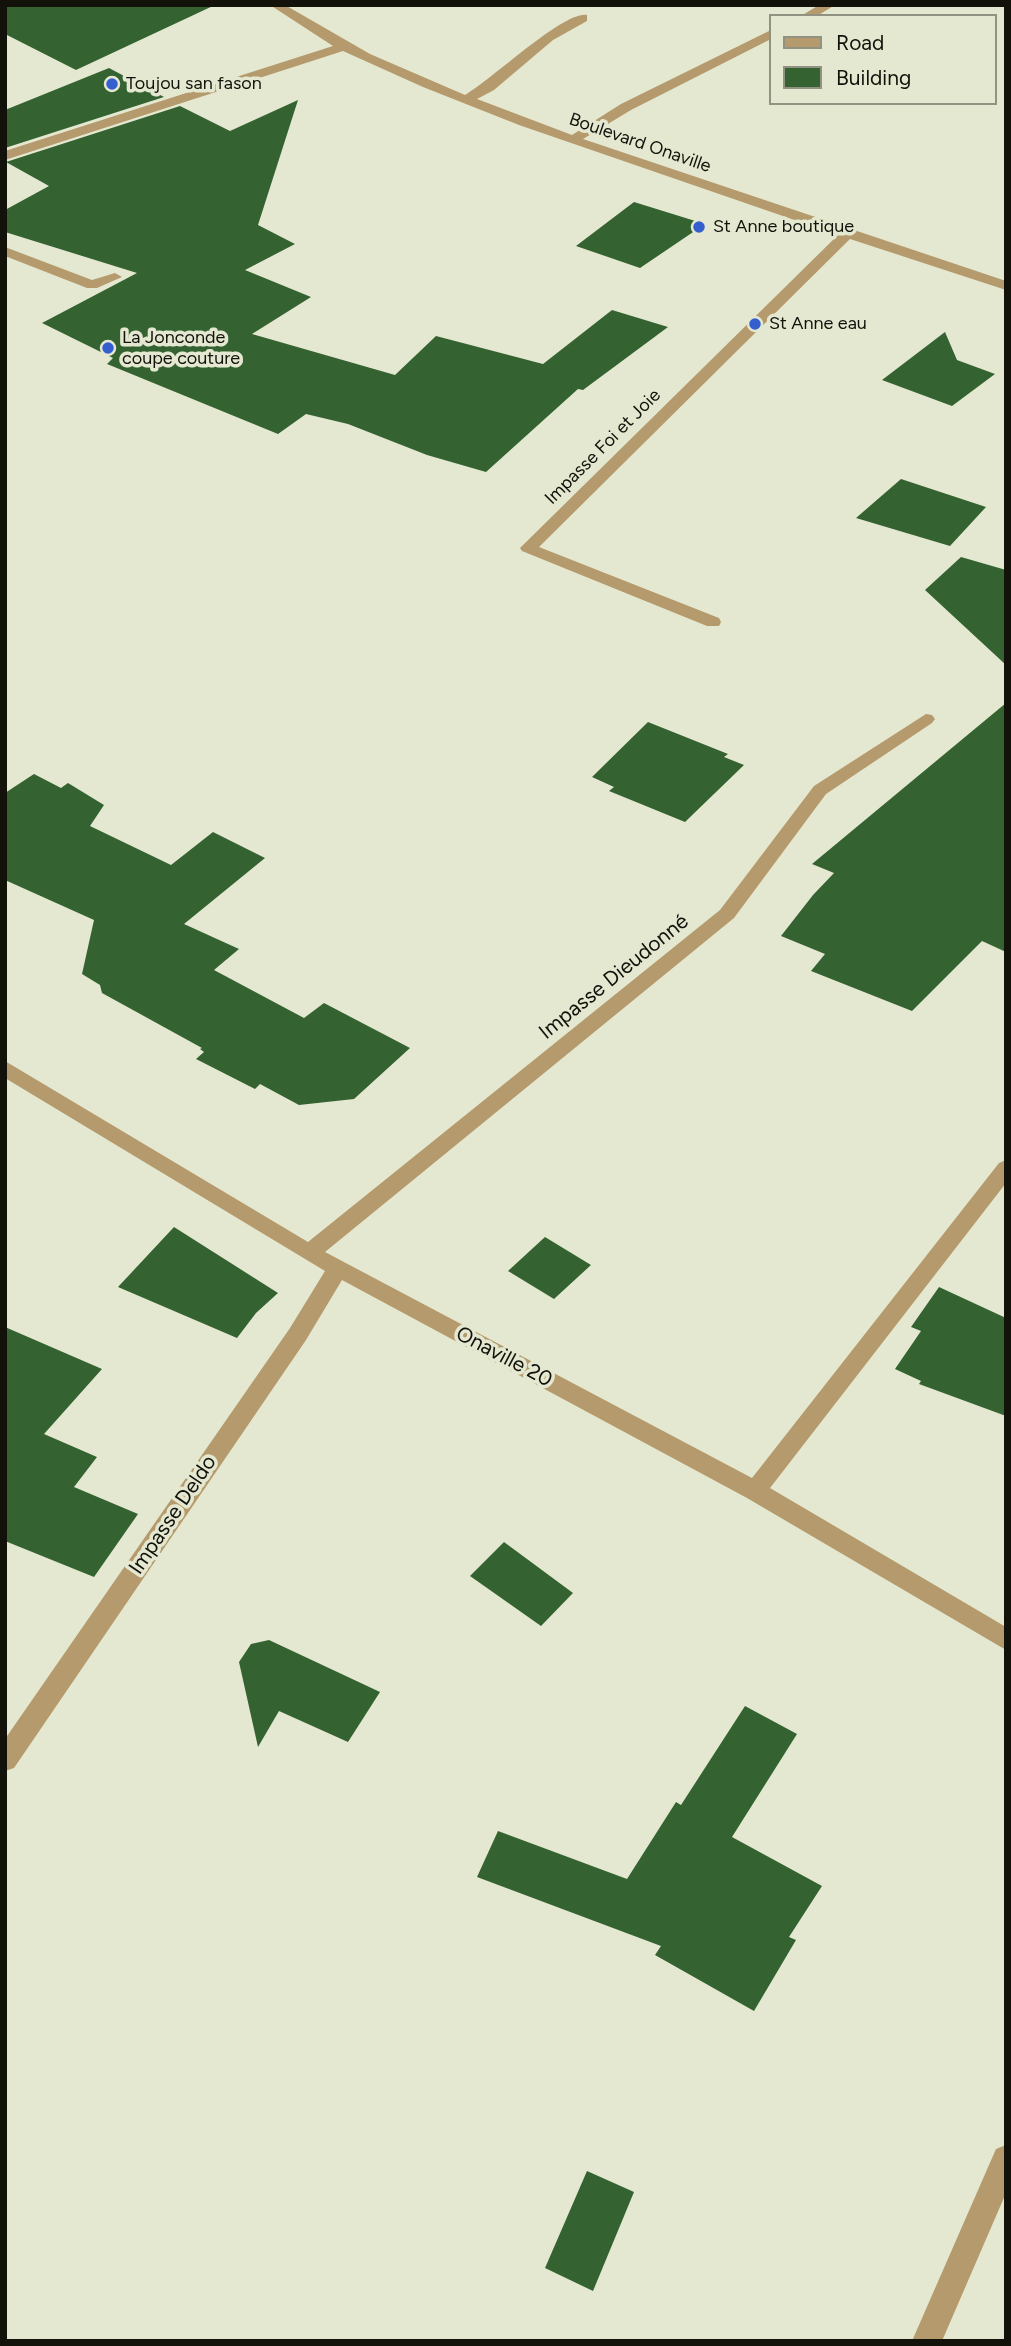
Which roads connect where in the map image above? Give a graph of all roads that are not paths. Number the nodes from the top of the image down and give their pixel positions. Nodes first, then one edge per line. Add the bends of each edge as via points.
1 (276, 5) edge
2 (829, 5) edge
3 (811, 14) edge
4 (583, 18) dead end
5 (769, 35) edge
6 (342, 47) junction
7 (466, 100) junction
8 (573, 140) junction
9 (5, 156) edge
10 (848, 233) junction
11 (5, 251) edge
12 (115, 278) dead end
13 (1006, 286) edge
14 (713, 622) dead end
15 (926, 719) dead end
16 (5, 1068) edge
17 (1006, 1168) edge
18 (309, 1252) junction
19 (338, 1268) junction
20 (755, 1491) junction
21 (1006, 1640) edge
22 (5, 1760) edge
23 (1006, 2159) edge
24 (927, 2341) edge

1 - 6 street, Boulevard Onaville
2 - 3 street
4 - 7 street via 549,37 489,87
5 - 8 street
6 - 7 street, Boulevard Onaville
6 - 9 street
7 - 8 street, Boulevard Onaville
8 - 10 street, Boulevard Onaville
10 - 13 street, Boulevard Onaville
10 - 14 street, Impasse Foi et Joie via 528,548
11 - 12 street via 92,285
15 - 18 street, Impasse Dieudonné via 820,790 727,914
16 - 18 street, Onaville 20
17 - 20 street
18 - 19 street, Onaville 20
19 - 20 street, Onaville 20
19 - 22 street, Impasse Deldo via 298,1334
20 - 21 street, Onaville 20
23 - 24 street

